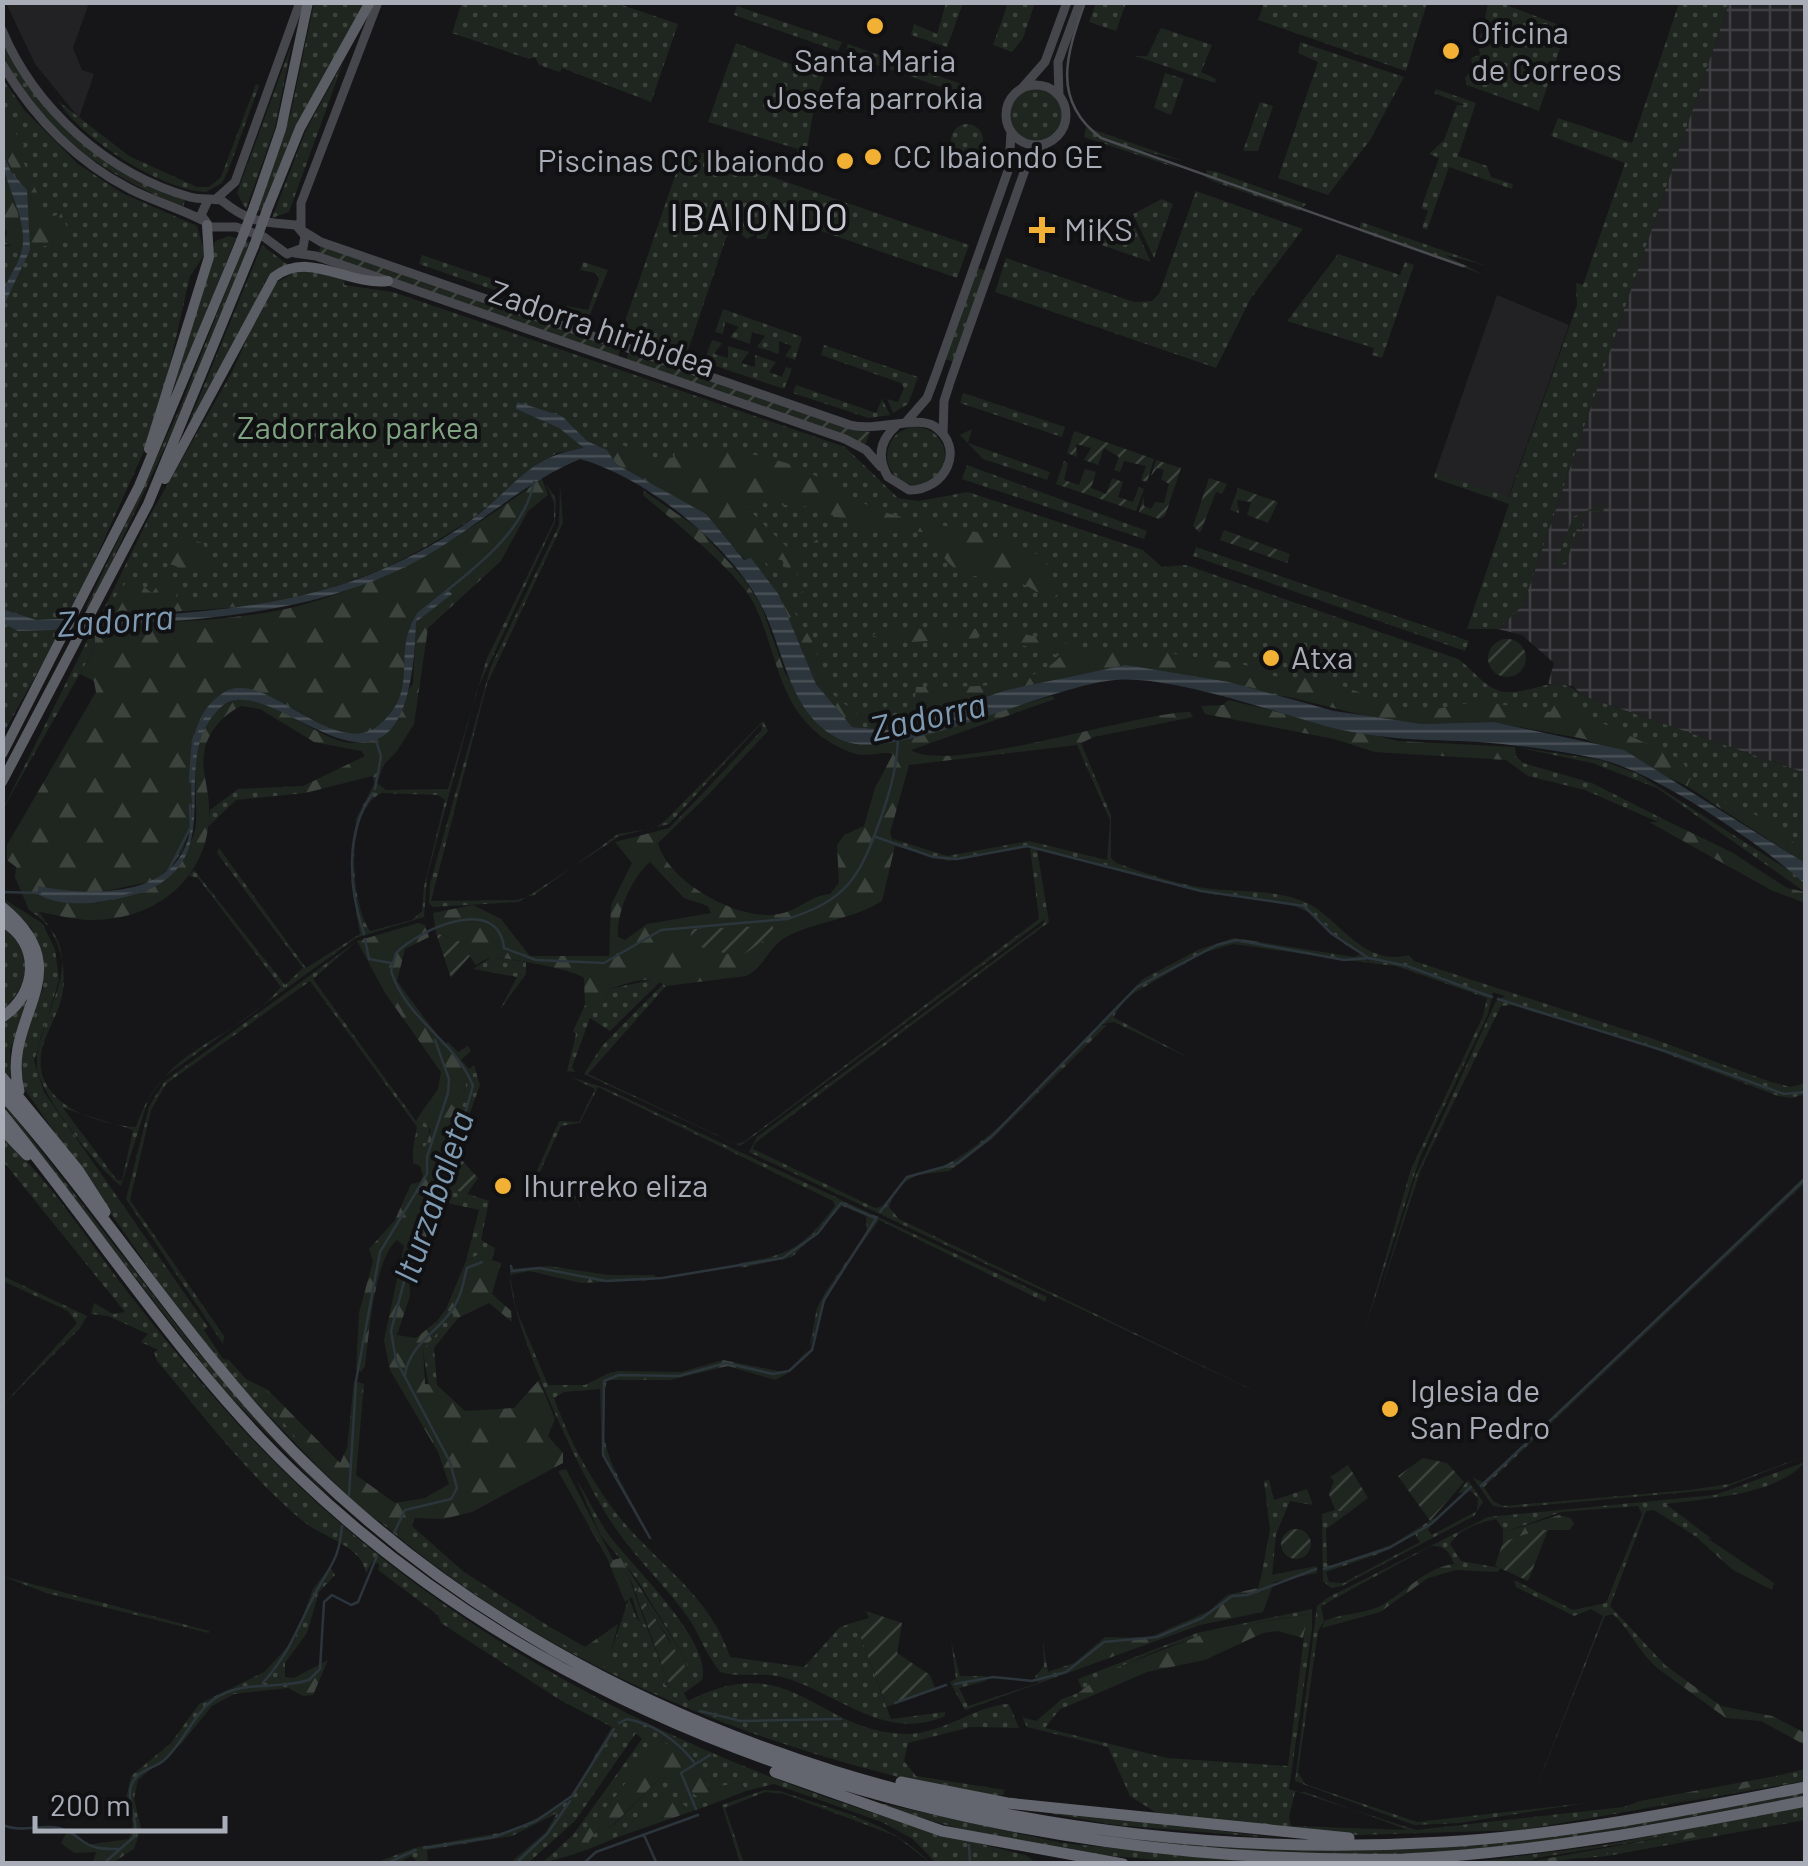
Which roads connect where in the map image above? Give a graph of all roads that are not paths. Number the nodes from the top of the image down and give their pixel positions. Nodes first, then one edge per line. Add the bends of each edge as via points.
1 (300, 2) edge
2 (308, 2) edge
3 (374, 2) edge
4 (1067, 2) edge
5 (1080, 2) edge
6 (2, 30) edge
7 (2, 64) edge
8 (1023, 87) junction
9 (1059, 96) junction
10 (1012, 132) junction
11 (1046, 143) junction
12 (212, 199) junction
13 (205, 222) junction
14 (302, 230) junction
15 (295, 254) junction
16 (388, 281) junction
17 (906, 422) junction
18 (896, 426) junction
19 (943, 434) junction
20 (884, 470) junction
21 (139, 486) junction
22 (148, 504) junction
23 (2, 752) edge
24 (2, 782) edge
25 (2, 907) edge
26 (2, 922) edge
27 (2, 1017) edge
28 (2, 1077) edge
29 (2, 1094) edge
30 (20, 1095) junction
31 (2, 1114) edge
32 (2, 1129) edge
33 (104, 1245) junction
34 (162, 1300) junction
35 (717, 1744) junction
36 (1806, 1787) edge
37 (1806, 1801) edge
38 (1455, 1855) junction
39 (1123, 1864) edge
40 (1420, 1864) edge

1 - 12 main road via 234,182
2 - 21 highway, bridge via 281,129 254,207
3 - 14 main road via 301,203
3 - 22 highway, bridge via 300,128
4 - 8 main road via 1045,62
5 - 9 main road via 1058,62
6 - 12 main road via 44,98 96,150 146,179
7 - 13 main road via 46,124 87,161
8 - 9 main road via 1043,86
8 - 10 main road via 1008,104
9 - 11 main road via 1064,123
10 - 11 main road via 1027,143
10 - 17 main road via 1009,168 936,374 927,398
11 - 19 main road via 1026,166 950,379
12 - 13 main road via 201,209
12 - 14 main road, Zadorra hiribidea via 275,227
13 - 15 main road, Zadorra hiribidea via 236,227
13 - 21 highway via 209,257
14 - 15 main road via 304,244
14 - 18 main road, Zadorra hiribidea via 850,425
15 - 16 main road, Zadorra hiribidea
16 - 20 main road, Zadorra hiribidea via 845,438
16 - 22 highway via 368,283 306,265 274,277
17 - 18 main road
17 - 19 main road via 927,422
18 - 20 main road via 882,446
19 - 20 main road via 949,464 934,485 910,490
21 - 23 highway
22 - 24 highway
25 - 30 highway via 33,939 41,967 15,1042
26 - 27 highway via 21,937 31,965 28,990
28 - 30 highway
29 - 34 highway
30 - 34 highway
31 - 33 highway
32 - 33 highway
33 - 35 highway via 239,1415 372,1542 523,1648
34 - 36 highway via 308,1466 473,1601 642,1697 817,1765 1007,1802 1397,1845 1580,1829
35 - 38 highway via 856,1792 1053,1836 1279,1859
35 - 39 highway via 790,1779 900,1818 987,1842
37 - 38 highway via 1602,1839
38 - 40 highway

